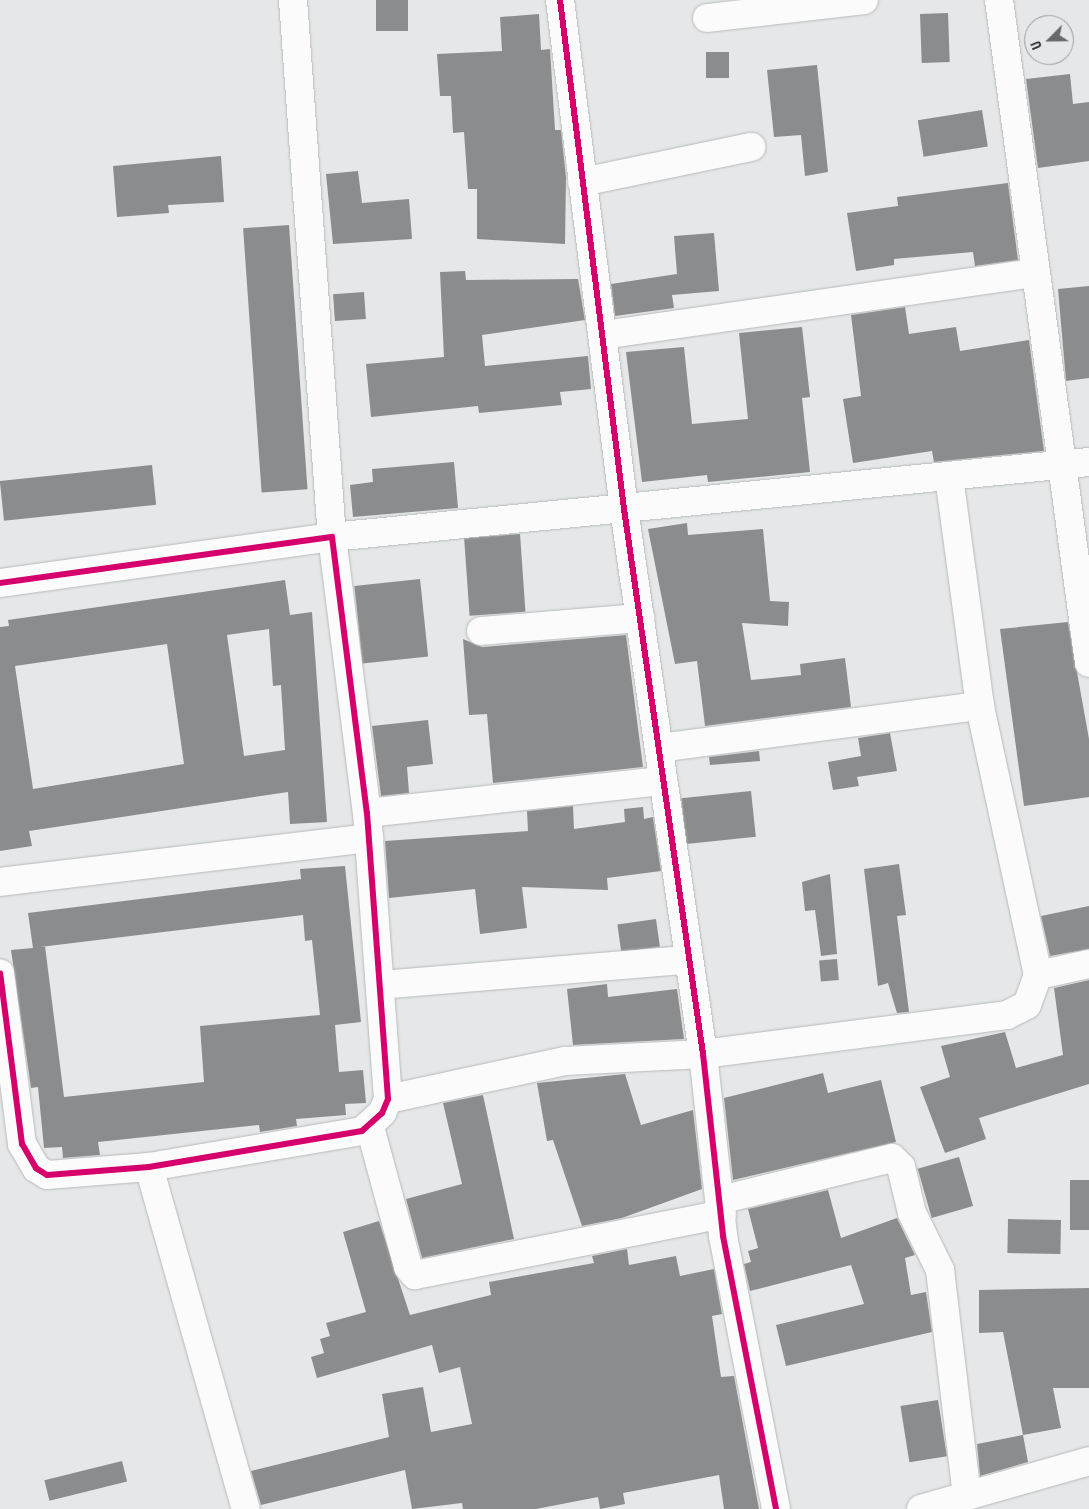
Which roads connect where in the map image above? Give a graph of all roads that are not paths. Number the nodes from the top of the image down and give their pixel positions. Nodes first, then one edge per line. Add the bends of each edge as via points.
1 (293, 0) edge
2 (560, 0) edge
3 (864, 0) edge
4 (999, 0) edge
5 (707, 18) dead end
6 (751, 148) dead end
7 (582, 182) junction
8 (1035, 272) junction
9 (604, 335) junction
10 (1089, 462) edge
11 (1059, 464) junction
12 (949, 476) junction
13 (624, 509) junction
14 (332, 537) junction
15 (0, 582) edge
16 (640, 618) junction
17 (481, 631) dead end
18 (1089, 663) edge
19 (980, 706) junction
20 (659, 748) junction
21 (662, 781) junction
22 (368, 826) junction
23 (0, 882) edge
24 (687, 960) junction
25 (1089, 964) edge
26 (0, 973) edge
27 (1038, 974) junction
28 (380, 985) junction
29 (703, 1054) junction
30 (388, 1099) junction
31 (370, 1127) junction
32 (149, 1167) junction
33 (721, 1207) junction
34 (1089, 1461) edge
35 (967, 1495) junction
36 (246, 1509) edge
37 (776, 1509) edge
38 (921, 1509) edge

1 - 14 main road
2 - 7 main road
3 - 5 main road
4 - 8 main road
6 - 7 main road
7 - 9 main road
8 - 9 main road
8 - 11 main road
9 - 13 main road
10 - 11 main road
11 - 12 main road
11 - 18 main road
12 - 13 main road
12 - 19 main road
13 - 14 main road
13 - 16 main road
14 - 15 main road
14 - 22 main road
16 - 17 main road
16 - 20 main road
19 - 20 main road
19 - 27 main road
20 - 21 main road
21 - 22 main road
21 - 24 main road
22 - 23 main road
22 - 28 main road
24 - 28 main road
24 - 29 main road
25 - 27 main road
26 - 32 main road via 22,1144 36,1168 65,1177
27 - 29 main road via 1032,999 1007,1014
28 - 30 main road
29 - 30 main road via 565,1062
29 - 33 main road
30 - 31 main road
31 - 32 main road
31 - 33 main road via 408,1268 414,1275
32 - 36 main road
33 - 35 main road via 892,1158 901,1167 912,1213 940,1270
33 - 37 main road
34 - 35 main road
35 - 38 main road

